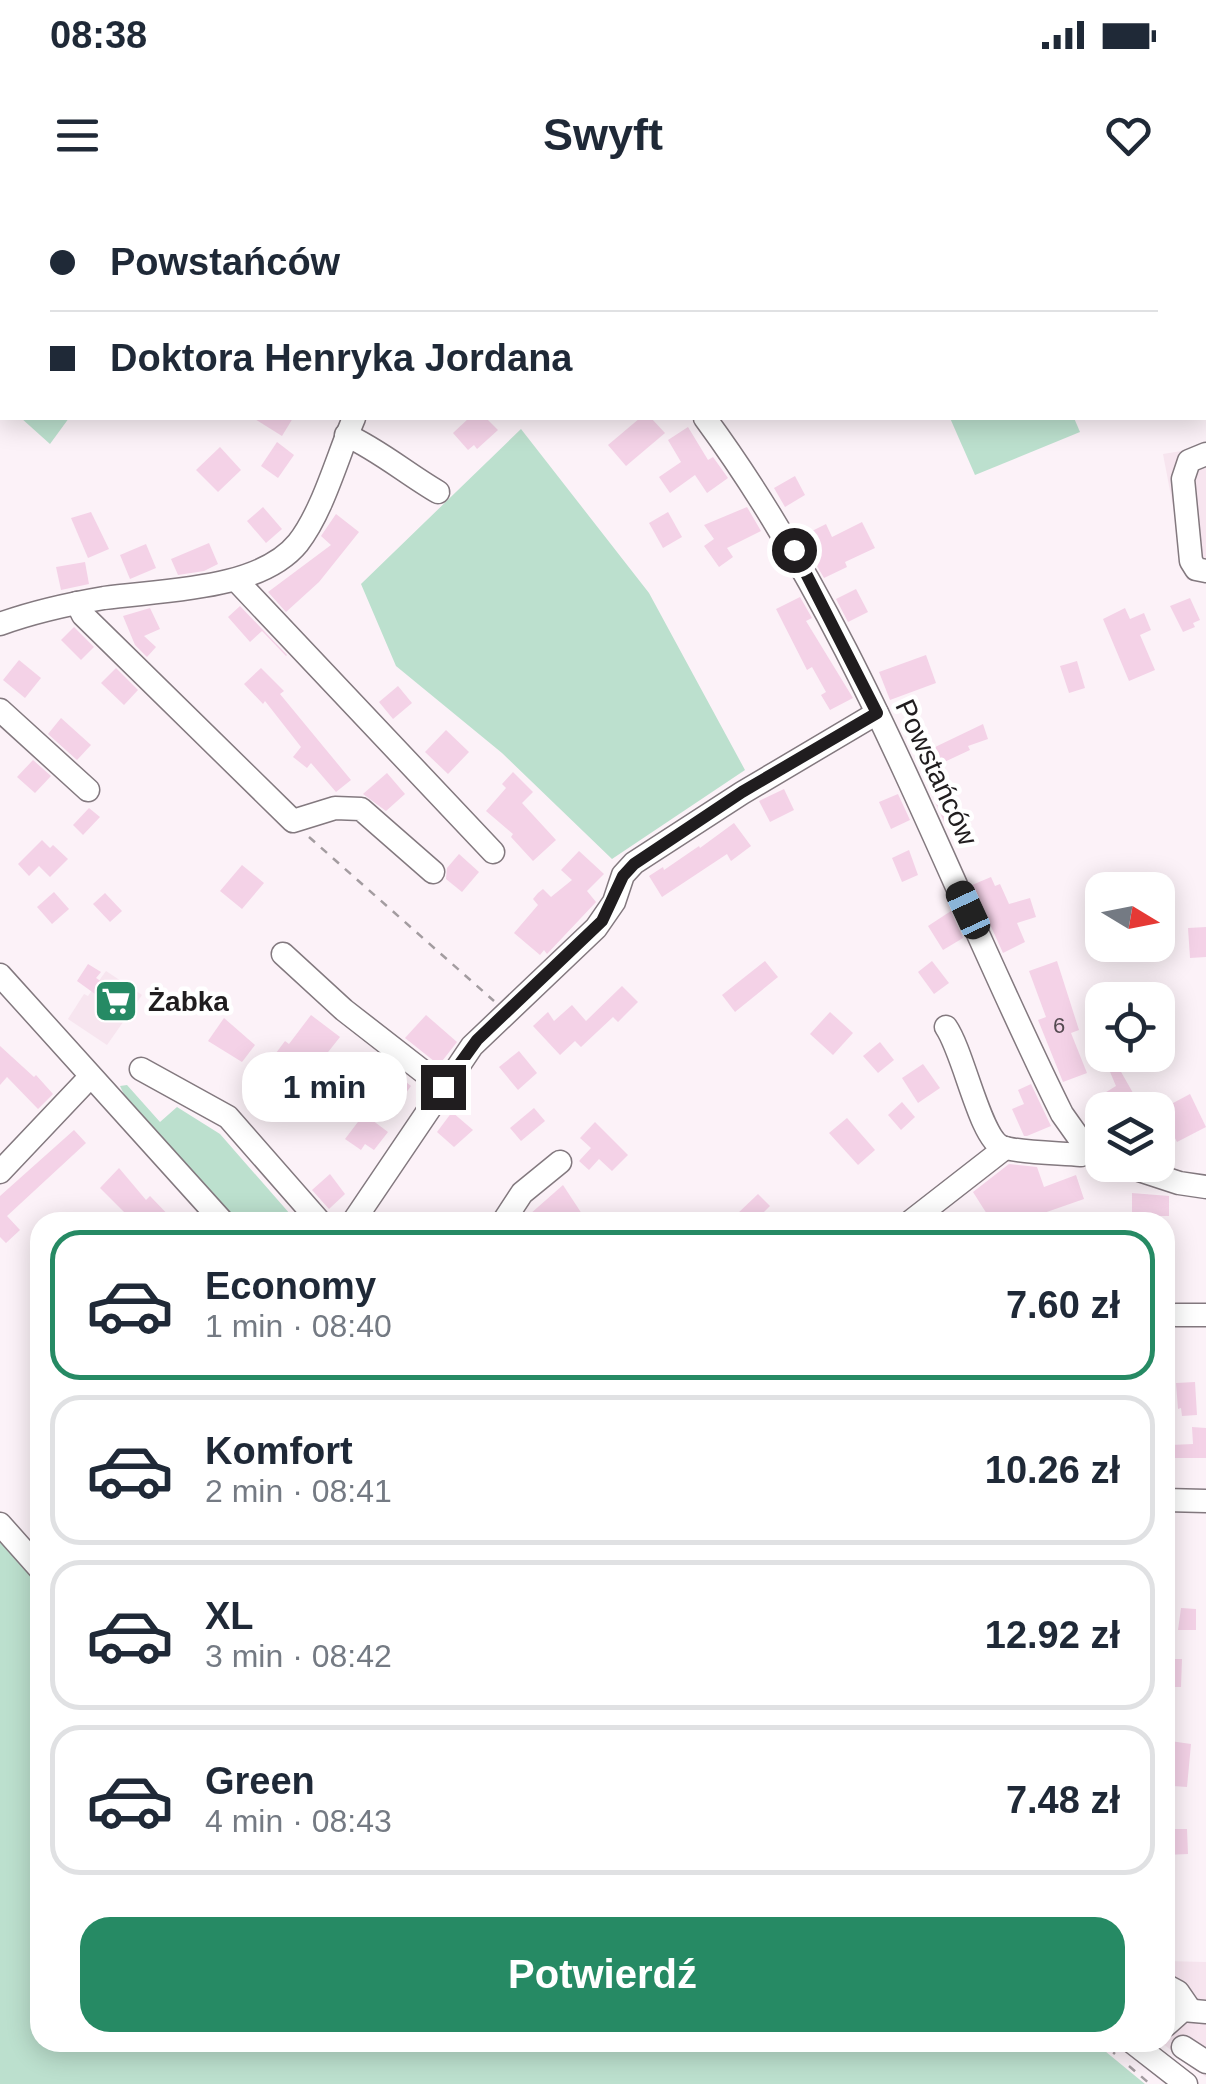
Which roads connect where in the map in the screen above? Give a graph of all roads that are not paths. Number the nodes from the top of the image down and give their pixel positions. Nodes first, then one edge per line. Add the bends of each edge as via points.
1 (707, 420) edge
2 (350, 426) edge
3 (1206, 454) edge
4 (438, 492) dead end
5 (1206, 571) edge
6 (236, 580) junction
7 (77, 603) junction
8 (0, 624) edge
9 (0, 710) edge
10 (877, 713) junction
11 (88, 790) dead end
12 (494, 852) dead end
13 (433, 872) dead end
14 (284, 954) dead end
15 (0, 975) edge
16 (946, 1027) dead end
17 (141, 1068) dead end
18 (90, 1076) junction
19 (443, 1087) junction
20 (1085, 1142) edge
21 (1004, 1148) junction
22 (1085, 1155) edge
23 (560, 1162) dead end
24 (0, 1172) edge
25 (1175, 1182) edge
26 (1206, 1187) edge
27 (214, 1212) edge
28 (311, 1212) edge
29 (359, 1212) edge
30 (510, 1212) edge
31 (923, 1212) edge
32 (1206, 1315) edge
33 (1176, 1316) dead end
34 (1175, 1500) edge
35 (1206, 1501) edge
36 (0, 1524) edge
37 (30, 1558) edge
38 (1175, 1990) edge
39 (1198, 2010) edge
40 (1175, 2046) edge
41 (1133, 2052) edge
42 (1142, 2052) edge
43 (1206, 2062) edge
44 (1165, 2076) edge
45 (1186, 2084) edge

1 - 10 street, Powstańców via 787,538
2 - 4 street via 389,462
2 - 6 street via 300,540
3 - 5 street via 1189,460 1183,480 1190,561
6 - 7 street
6 - 12 street
7 - 8 street
7 - 13 street via 294,821 335,808 361,809
9 - 11 street
10 - 19 street via 640,858 623,876 602,921 477,1040
10 - 20 street, Powstańców via 1057,1104
14 - 19 street
15 - 18 street via 64,1030
16 - 21 street via 986,1132
17 - 28 street via 228,1116
18 - 24 street
18 - 27 street
19 - 29 street
21 - 22 street
21 - 31 street
23 - 30 street
25 - 26 street
32 - 33 street
34 - 35 street
36 - 37 street
38 - 39 street
40 - 43 street
41 - 44 street
42 - 44 street
44 - 45 street

